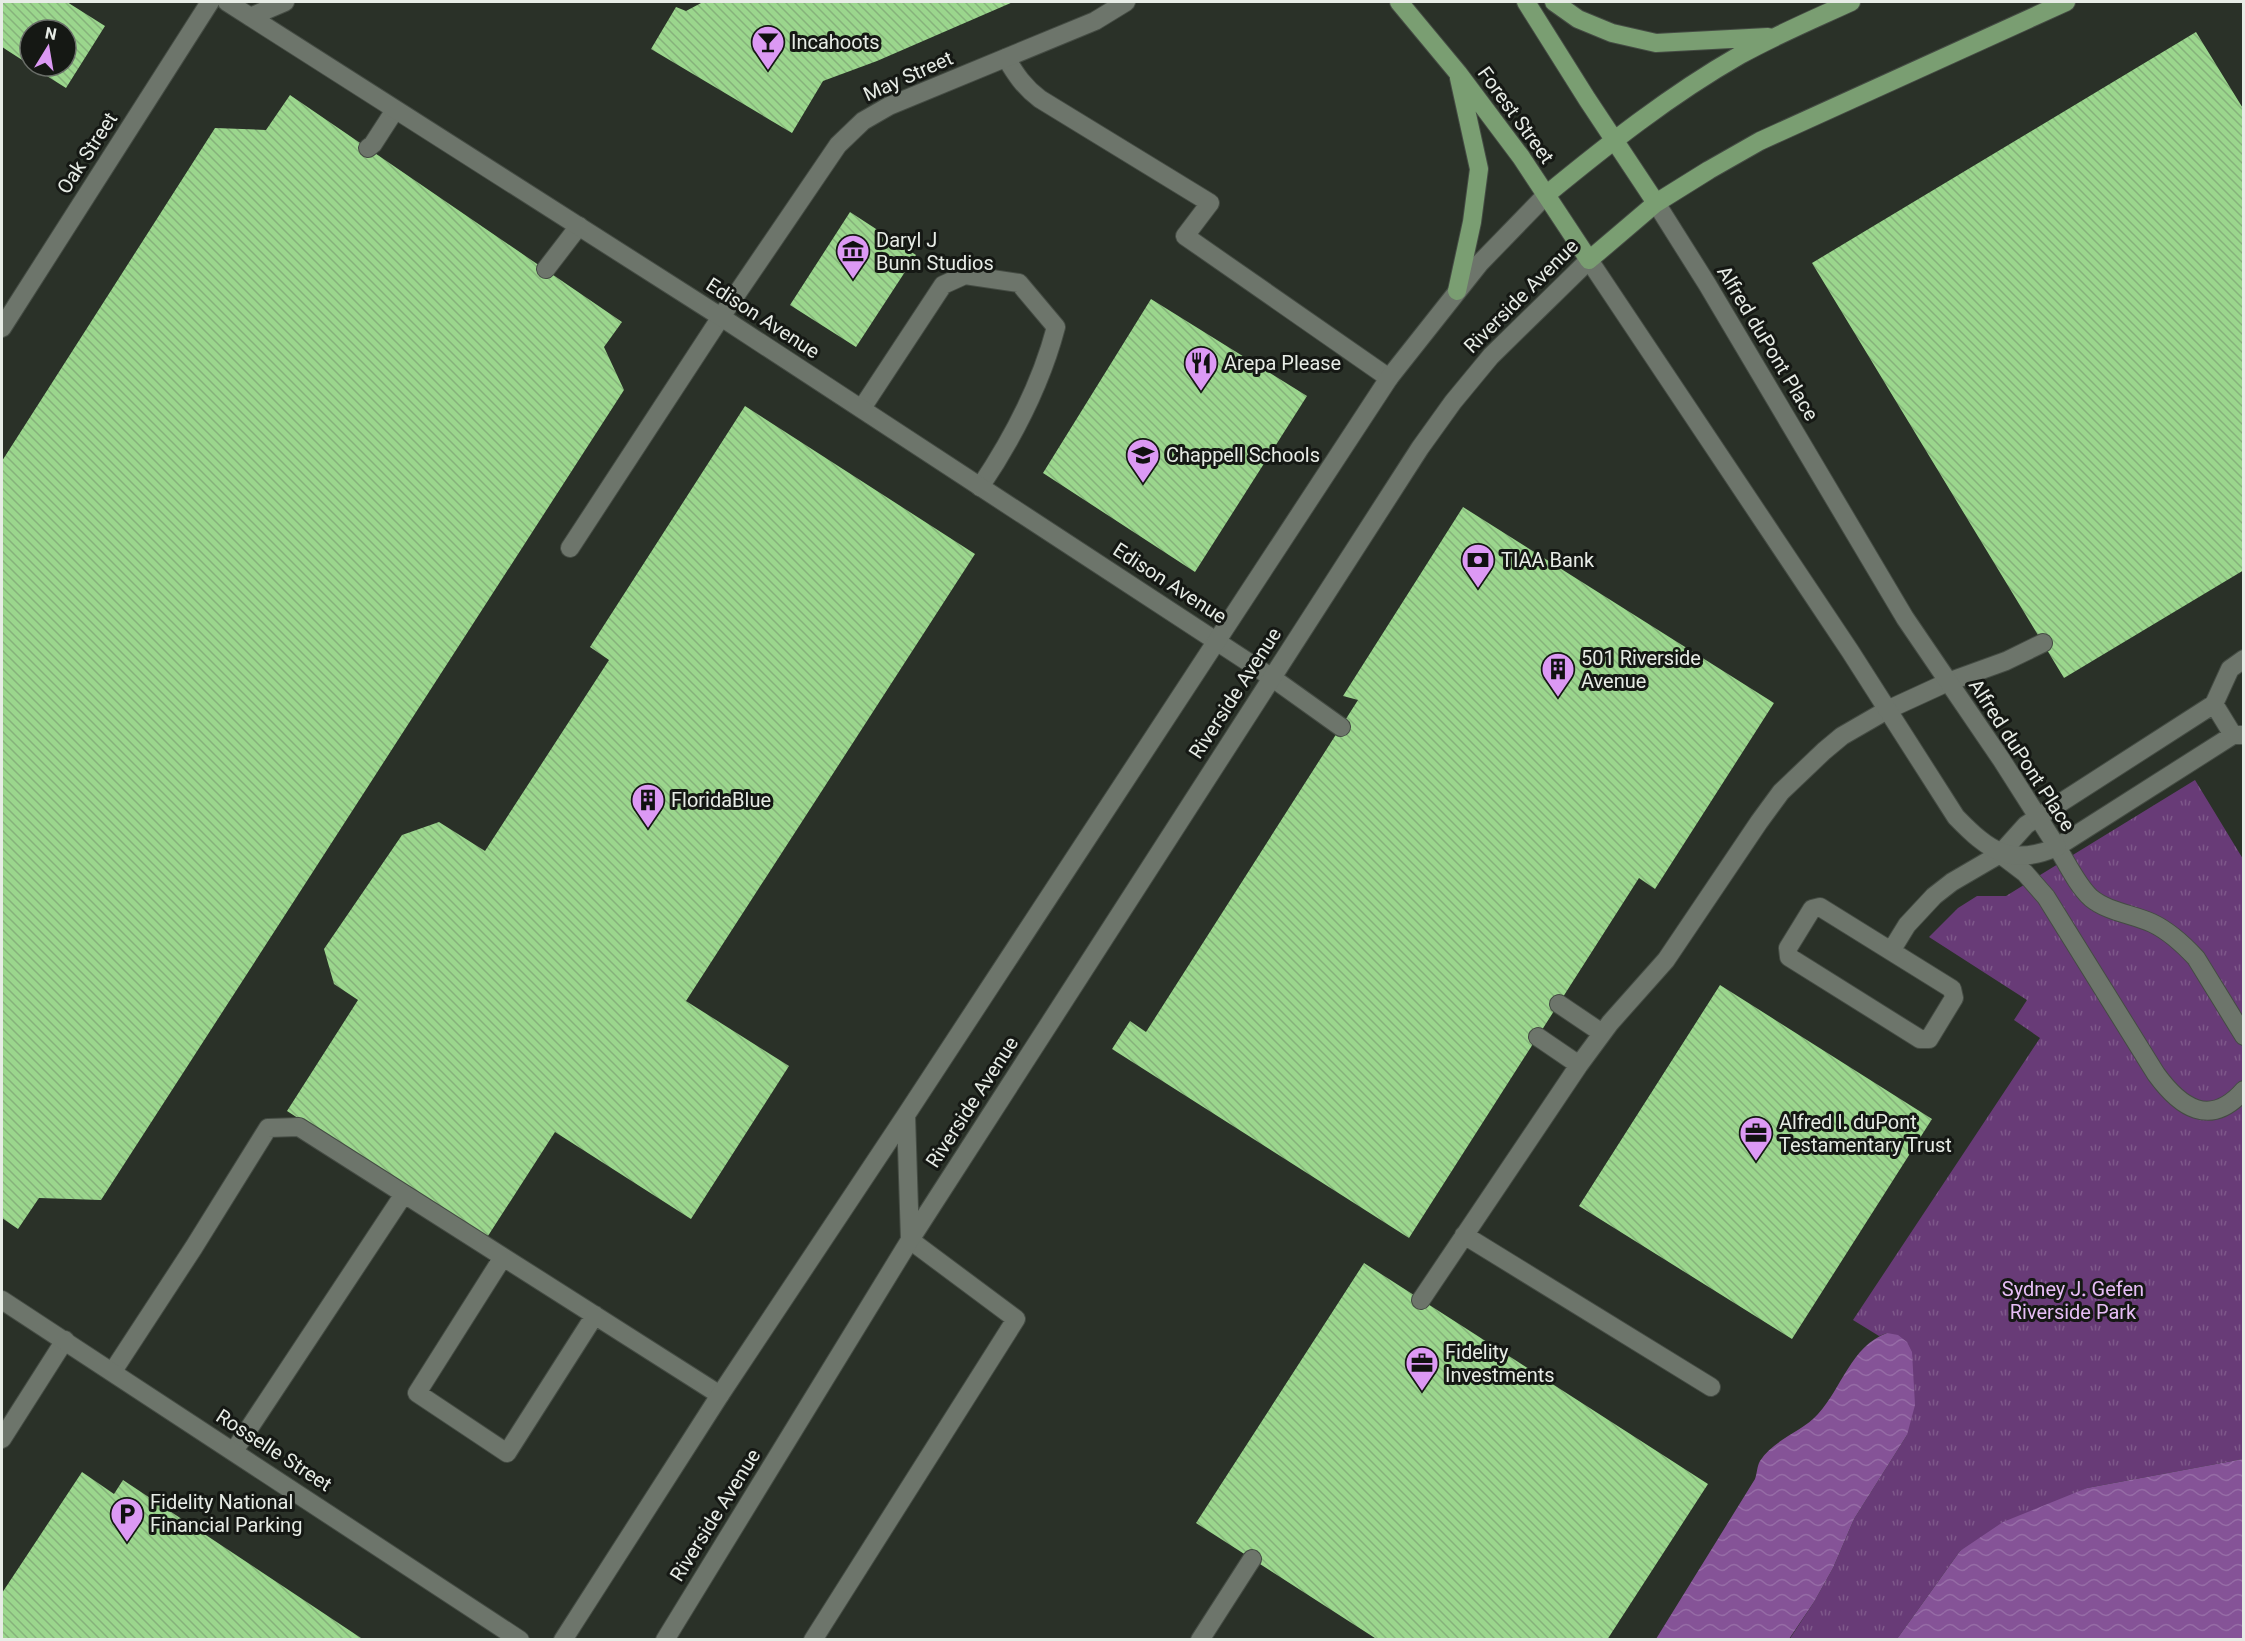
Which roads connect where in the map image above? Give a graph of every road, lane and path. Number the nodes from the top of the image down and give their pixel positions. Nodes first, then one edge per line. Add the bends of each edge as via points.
1 (210, 2) edge
2 (227, 2) edge
3 (285, 2) edge
4 (1126, 2) edge
5 (1399, 2) edge
6 (1526, 2) edge
7 (1554, 2) edge
8 (1851, 2) edge
9 (2066, 2) edge
10 (250, 17) junction
11 (1773, 37) junction
12 (1006, 58) junction
13 (1458, 73) junction
14 (395, 110) junction
15 (1614, 140) junction
16 (368, 148) dead end
17 (1546, 195) junction
18 (1656, 203) junction
19 (579, 226) junction
20 (1589, 260) junction
21 (546, 269) dead end
22 (1457, 291) junction
23 (721, 317) junction
24 (2, 328) edge
25 (1389, 378) junction
26 (862, 408) junction
27 (980, 487) junction
28 (570, 548) dead end
29 (1216, 640) junction
30 (2043, 643) dead end
31 (2244, 659) edge
32 (1271, 677) junction
33 (1948, 682) junction
34 (2214, 704) junction
35 (1887, 710) junction
36 (1341, 727) dead end
37 (2238, 735) edge
38 (2037, 816) junction
39 (2057, 847) junction
40 (2000, 854) junction
41 (1891, 951) junction
42 (1559, 1004) dead end
43 (1602, 1033) junction
44 (2244, 1036) edge
45 (1538, 1037) dead end
46 (1579, 1065) junction
47 (2244, 1090) edge
48 (906, 1115) junction
49 (404, 1194) junction
50 (1464, 1235) junction
51 (910, 1240) junction
52 (503, 1257) junction
53 (2, 1300) edge
54 (1421, 1300) dead end
55 (594, 1315) junction
56 (65, 1340) junction
57 (113, 1371) junction
58 (1711, 1387) dead end
59 (720, 1395) junction
60 (2, 1439) edge
61 (234, 1450) junction
62 (1252, 1559) dead end
63 (520, 1640) edge
64 (563, 1640) edge
65 (664, 1640) edge
66 (813, 1640) edge
67 (1200, 1640) edge

1 - 24 main road, Oak Street
2 - 10 main road, Edison Avenue
3 - 10 main road
4 - 12 main road, May Street via 1095,21
5 - 13 main road, Forest Street
6 - 15 main road
7 - 11 main road via 1578,19 1656,43
8 - 11 main road
9 - 18 main road, Riverside Avenue via 1760,141
10 - 14 main road, Edison Avenue
11 - 15 main road via 1738,56
12 - 23 main road, May Street via 876,112 850,133
12 - 25 main road via 1022,83 1040,99 1210,203 1185,236
13 - 17 main road, Forest Street
13 - 22 main road via 1479,170
14 - 16 main road
14 - 19 main road, Edison Avenue
15 - 17 main road
15 - 18 main road
17 - 20 main road, Forest Street
17 - 22 main road
18 - 20 main road, Riverside Avenue
18 - 33 main road, Alfred duPont Place via 1905,618
19 - 21 main road
19 - 23 main road, Edison Avenue
20 - 32 main road, Riverside Avenue via 1513,333 1453,402
20 - 35 main road
22 - 25 main road
23 - 26 main road, Edison Avenue
23 - 28 main road, May Street
25 - 29 main road
26 - 27 main road, Edison Avenue
26 - 27 main road via 943,285 965,275 1019,284 1056,327 1047,362 1003,453
27 - 29 main road, Edison Avenue
29 - 32 main road, Edison Avenue
29 - 48 main road
30 - 33 main road
31 - 34 main road via 2230,669
32 - 36 main road, Edison Avenue
32 - 51 main road, Riverside Avenue
33 - 35 main road
33 - 38 main road, Alfred duPont Place
34 - 37 main road
34 - 38 main road
35 - 40 main road via 1956,817
35 - 43 main road via 1842,736 1781,792 1666,960
37 - 39 main road
38 - 39 main road, Alfred duPont Place
38 - 40 main road
39 - 40 main road, Alfred duPont Place via 2030,856
39 - 44 main road via 2092,899 2152,923 2196,958
40 - 41 main road via 1934,897 1907,925
40 - 47 main road via 2025,873 2046,897 2156,1074 2174,1096 2194,1109 2206,1111 2232,1102
41 - 41 main road via 1820,907 1812,909 1788,948 1790,957 1920,1039 1929,1039 1954,998 1952,989
42 - 43 main road
43 - 46 main road
45 - 46 main road
46 - 50 main road
48 - 51 main road
48 - 59 main road
49 - 52 main road
49 - 57 main road via 299,1127 268,1128
49 - 61 main road
50 - 54 main road
50 - 58 main road
51 - 65 main road, Riverside Avenue
51 - 66 main road via 1016,1318
52 - 55 main road
52 - 55 main road via 417,1393 507,1453
53 - 56 main road, Rosselle Street
55 - 59 main road
56 - 57 main road, Rosselle Street
56 - 60 main road
57 - 61 main road, Rosselle Street
59 - 64 main road
61 - 63 main road, Rosselle Street
62 - 67 main road

